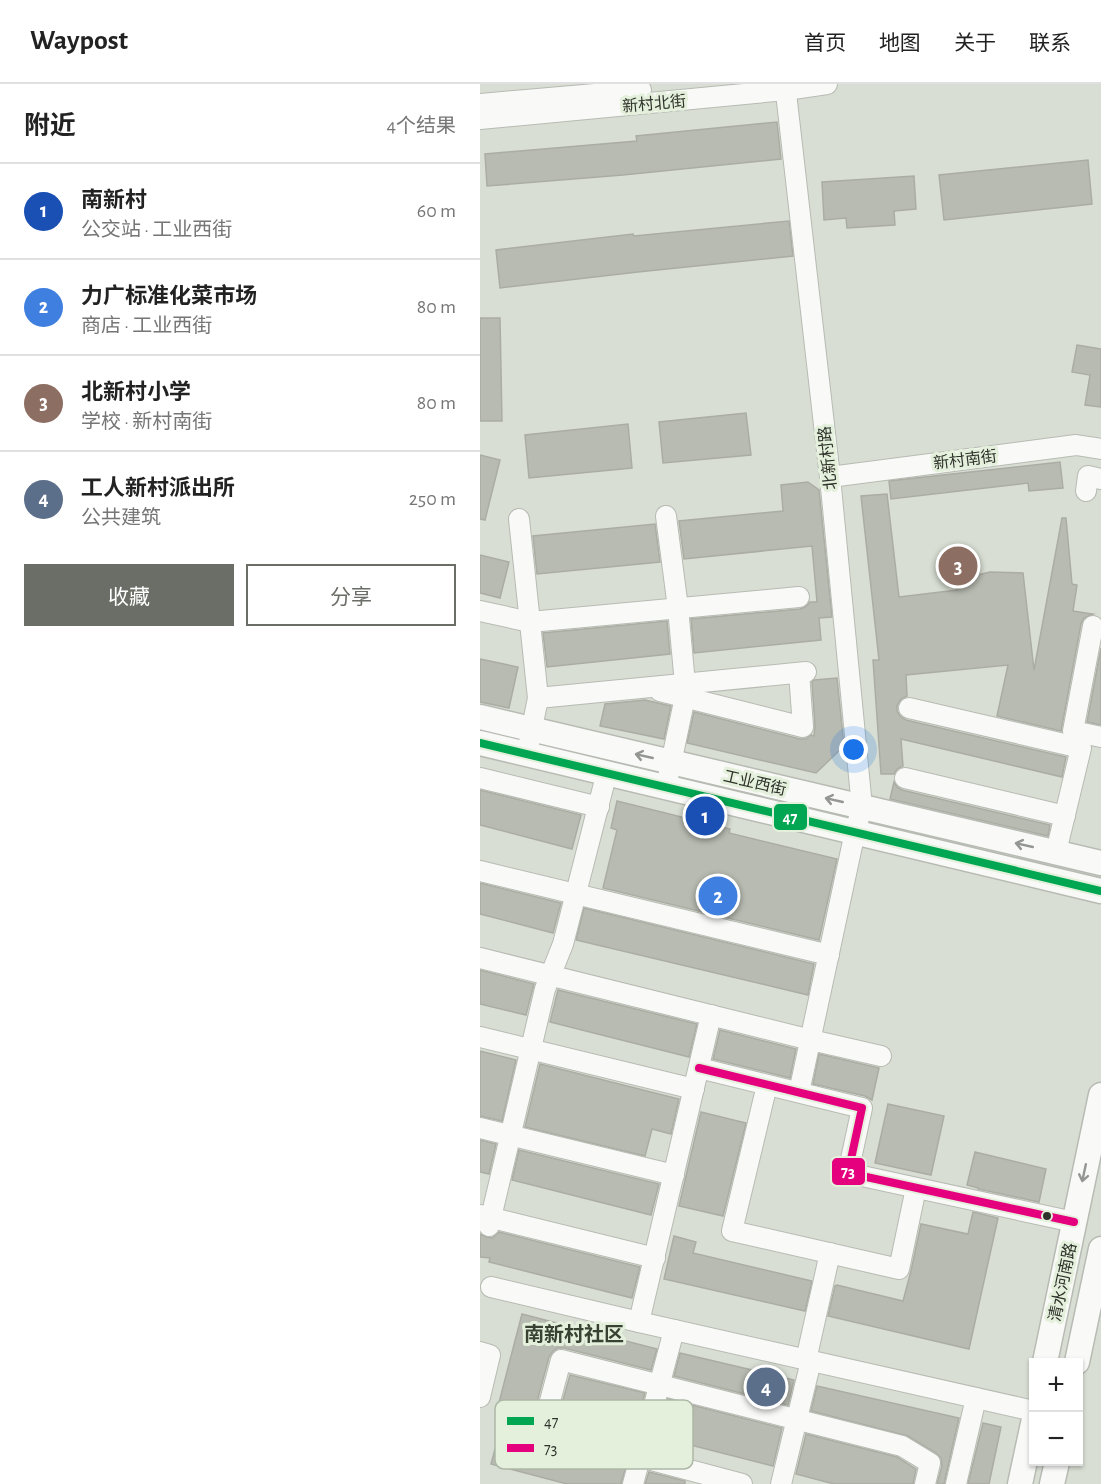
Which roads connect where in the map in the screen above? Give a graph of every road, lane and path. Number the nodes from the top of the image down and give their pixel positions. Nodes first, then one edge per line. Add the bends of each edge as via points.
1 (827, 84) edge
2 (785, 87) edge
3 (644, 92) edge
4 (480, 104) edge
5 (480, 119) edge
6 (1101, 449) edge
7 (830, 477) junction
8 (1101, 478) edge
9 (1086, 491) dead end
10 (666, 516) dead end
11 (519, 519) dead end
12 (799, 597) dead end
13 (678, 608) junction
14 (480, 610) edge
15 (530, 622) junction
16 (1093, 626) dead end
17 (685, 691) junction
18 (538, 698) junction
19 (909, 708) dead end
20 (480, 717) edge
21 (531, 729) junction
22 (1101, 737) edge
23 (480, 742) edge
24 (526, 753) junction
25 (671, 762) junction
26 (607, 772) junction
27 (480, 778) edge
28 (905, 778) dead end
29 (666, 787) junction
30 (598, 807) junction
31 (862, 807) junction
32 (1065, 816) junction
33 (855, 832) junction
34 (1056, 852) junction
35 (1098, 861) edge
36 (480, 871) edge
37 (1097, 892) edge
38 (576, 895) junction
39 (829, 955) junction
40 (480, 958) edge
41 (550, 975) junction
42 (711, 1015) junction
43 (480, 1037) edge
44 (811, 1040) junction
45 (531, 1050) junction
46 (881, 1056) dead end
47 (699, 1068) junction
48 (801, 1083) dead end
49 (767, 1085) junction
50 (694, 1089) junction
51 (1101, 1095) edge
52 (480, 1128) edge
53 (510, 1136) junction
54 (674, 1175) junction
55 (916, 1188) junction
56 (487, 1220) edge
57 (1074, 1222) junction
58 (1101, 1249) edge
59 (830, 1254) junction
60 (655, 1258) junction
61 (491, 1287) dead end
62 (639, 1322) junction
63 (674, 1330) junction
64 (480, 1352) edge
65 (1046, 1358) edge
66 (1078, 1358) edge
67 (809, 1361) junction
68 (659, 1384) junction
69 (480, 1397) edge
70 (976, 1398) junction
71 (550, 1400) edge
72 (655, 1400) edge
73 (1029, 1411) edge
74 (797, 1419) junction
75 (1029, 1442) edge
76 (1056, 1466) edge
77 (637, 1469) edge
78 (685, 1469) edge
79 (633, 1484) edge
80 (742, 1484) edge
81 (782, 1484) edge
82 (924, 1484) edge
83 (956, 1484) edge
84 (1020, 1484) edge
85 (1052, 1484) edge

1 - 2 street, 新村北街
2 - 3 street, 新村北街
2 - 7 street, 北新村路
3 - 4 street
3 - 5 street, 新村北街
6 - 7 street, 新村南街 via 1076,445
7 - 31 street, 北新村路
8 - 9 street via 1088,476
10 - 13 street
11 - 15 street
12 - 13 street
13 - 15 street
13 - 17 street
14 - 15 street
15 - 18 street
16 - 22 street via 1072,731
17 - 17 street via 802,673 803,727
17 - 18 street via 645,688
17 - 25 street
18 - 21 street
19 - 32 street via 1081,748
20 - 21 main road, 工业西街
21 - 24 street
25 -> 21 main road, 工业西街
23 - 24 main road, 工业西街
24 - 26 main road, 工业西街
25 - 29 street
31 -> 25 main road, 工业西街
26 - 29 main road, 工业西街
26 - 30 street
27 - 30 street
28 - 32 street
29 - 33 main road, 工业西街
30 - 38 street
31 - 33 street, 北新村路
34 -> 31 main road, 工业西街
32 - 34 street
33 - 37 main road, 工业西街
33 - 39 street, 北新村路
34 - 35 main road, 工业西街
36 - 38 street
38 - 39 street
38 - 41 street
39 - 44 street, 北新村路
40 - 41 street
41 - 42 street
41 - 45 street
42 - 44 street
42 - 47 street
43 - 45 street
44 - 46 street
44 - 48 street, 北新村路
45 - 50 street
45 - 53 street
47 - 49 street
47 - 50 street
49 - 55 street via 862,1108 848,1173
49 - 59 street via 732,1231
50 - 54 street
51 -> 57 main road, 清水河南路
52 - 53 street
53 - 54 street
53 - 56 street
54 - 60 street
55 - 57 street
55 - 59 street via 898,1269
56 - 60 street
57 - 65 main road, 清水河南路
58 - 66 main road, 清水河南路
59 - 67 street
60 - 62 street
61 - 62 street
62 - 63 street
63 - 67 street
63 - 68 street
64 - 69 street via 490,1355
67 - 70 street
67 - 74 street
68 - 71 street via 561,1360
68 - 72 street
68 - 74 street
70 - 73 street
70 - 83 street
74 - 81 street
74 - 82 street via 902,1446 930,1463
75 - 84 main road
76 - 85 main road
77 - 79 street
78 - 80 street

